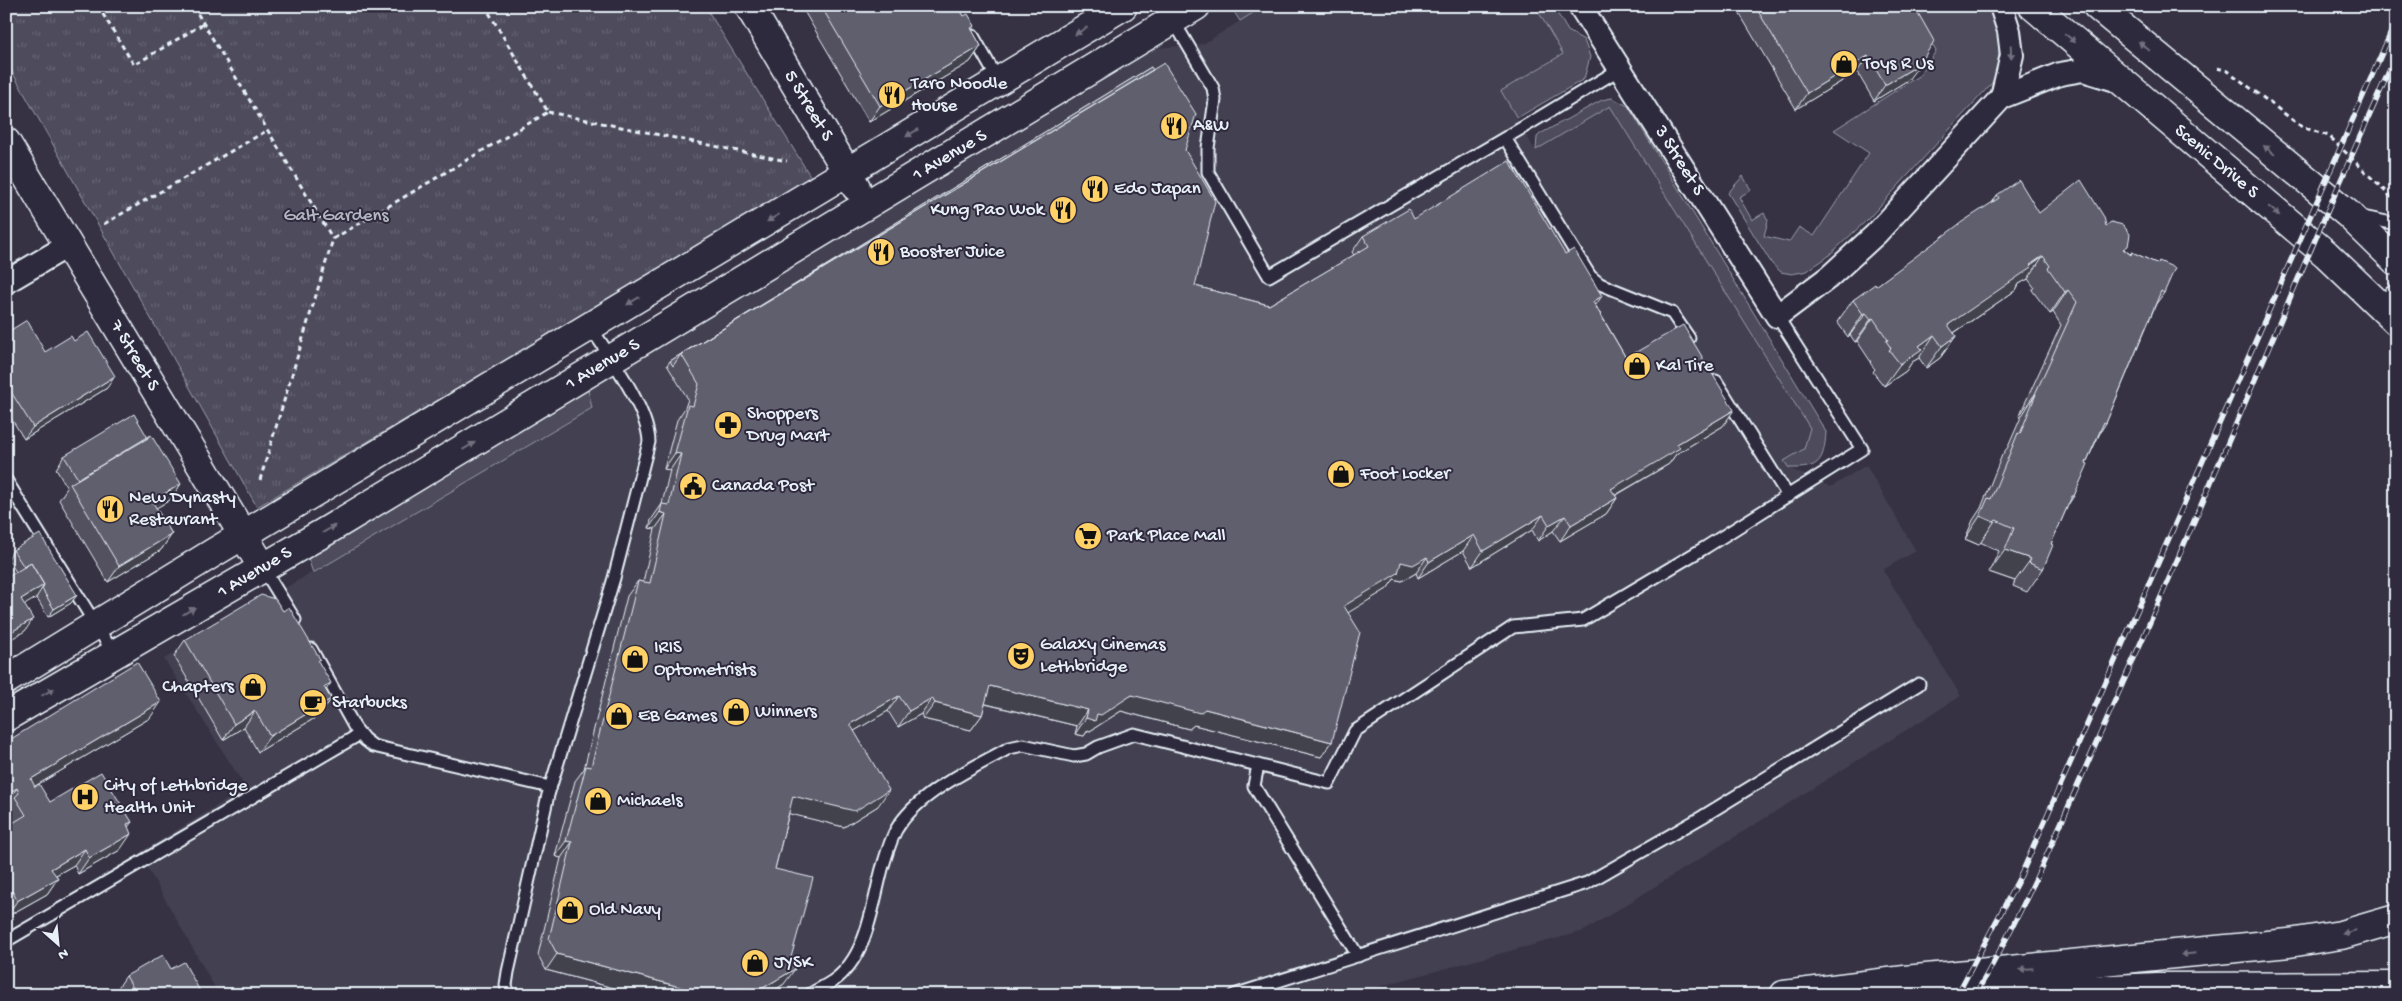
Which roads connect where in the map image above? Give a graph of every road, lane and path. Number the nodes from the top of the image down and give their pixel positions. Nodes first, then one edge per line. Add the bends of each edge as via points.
1 (98, 6) edge
2 (193, 6) edge
3 (485, 6) edge
4 (749, 6) edge
5 (1122, 6) edge
6 (1580, 6) edge
7 (2001, 6) edge
8 (2033, 6) edge
9 (2097, 6) edge
10 (1178, 11) edge
11 (965, 23) edge
12 (203, 24) junction
13 (2217, 68) dead end
14 (1620, 69) junction
15 (998, 80) junction
16 (2120, 81) junction
17 (2002, 97) junction
18 (548, 112) junction
19 (268, 130) junction
20 (1505, 138) junction
21 (6, 142) edge
22 (787, 161) dead end
23 (848, 172) junction
24 (2396, 202) edge
25 (868, 205) junction
26 (2348, 214) junction
27 (104, 224) dead end
28 (2396, 224) edge
29 (333, 239) junction
30 (67, 246) junction
31 (2396, 261) edge
32 (6, 282) edge
33 (2390, 304) edge
34 (1777, 316) junction
35 (590, 326) junction
36 (1698, 352) edge
37 (611, 360) junction
38 (1709, 369) edge
39 (6, 480) edge
40 (260, 480) dead end
41 (1788, 496) junction
42 (242, 535) junction
43 (263, 568) junction
44 (97, 625) junction
45 (114, 654) junction
46 (6, 680) edge
47 (1919, 684) dead end
48 (6, 717) edge
49 (360, 734) junction
50 (1258, 765) junction
51 (550, 787) junction
52 (2396, 919) edge
53 (6, 941) edge
54 (1358, 956) junction
55 (2396, 986) edge
56 (511, 995) edge
57 (810, 995) edge
58 (1234, 995) edge
59 (1784, 995) edge
60 (1981, 995) edge

1 - 12 path via 134,65
2 - 12 path
3 - 18 path
4 - 23 main road, 5 Street S
5 -> 15 main road, 1 Avenue S
6 - 14 street, 3 Street S
7 -> 17 street via 2012,55
8 -> 16 main road, Scenic Drive S
26 -> 9 main road
10 - 20 lane via 1214,94 1208,172 1269,276
10 - 25 main road, 1 Avenue S
11 - 15 lane
12 - 19 path
13 - 24 path via 2228,71 2302,127 2330,136
14 - 20 lane
14 - 34 street, 3 Street S
15 -> 23 main road, 1 Avenue S
16 - 17 street via 2083,70 2060,74
16 -> 33 main road, Scenic Drive S
17 - 34 street via 1876,234 1829,277
18 - 22 path
18 - 29 path
19 - 27 path
19 - 29 path
20 - 36 lane via 1590,276 1600,284 1672,313
21 - 30 main road, 7 Street S
23 - 25 main road, 5 Street S
23 -> 35 main road, 1 Avenue S
25 - 37 main road, 1 Avenue S
26 - 28 lane
26 - 31 main road
29 - 40 path
30 - 32 street
30 - 42 main road, 7 Street S
34 - 41 lane via 1862,449
35 - 37 lane
35 - 42 main road, 1 Avenue S
43 -> 37 main road, 1 Avenue S
37 - 51 lane via 647,424 649,442 614,578
38 - 41 lane
39 - 44 lane
41 - 50 lane via 1583,620 1513,627 1355,731 1330,782
42 - 43 main road, 7 Street S
42 - 44 main road, 1 Avenue S
45 -> 43 main road, 1 Avenue S
43 - 49 lane
44 - 45 lane
44 - 46 main road, 1 Avenue S
48 -> 45 main road, 1 Avenue S
47 - 54 lane via 1702,818 1587,884
49 - 51 lane via 374,746 386,750
49 - 53 lane
50 - 54 lane via 1254,786
50 - 57 lane via 1134,734 1074,756 1023,745 1009,748 928,795 905,818 886,855 864,937 852,962 834,980
51 - 56 lane via 508,972 506,985
52 -> 59 main road via 2341,935 2280,944 1905,980
54 - 58 lane
55 - 60 main road via 2158,987

